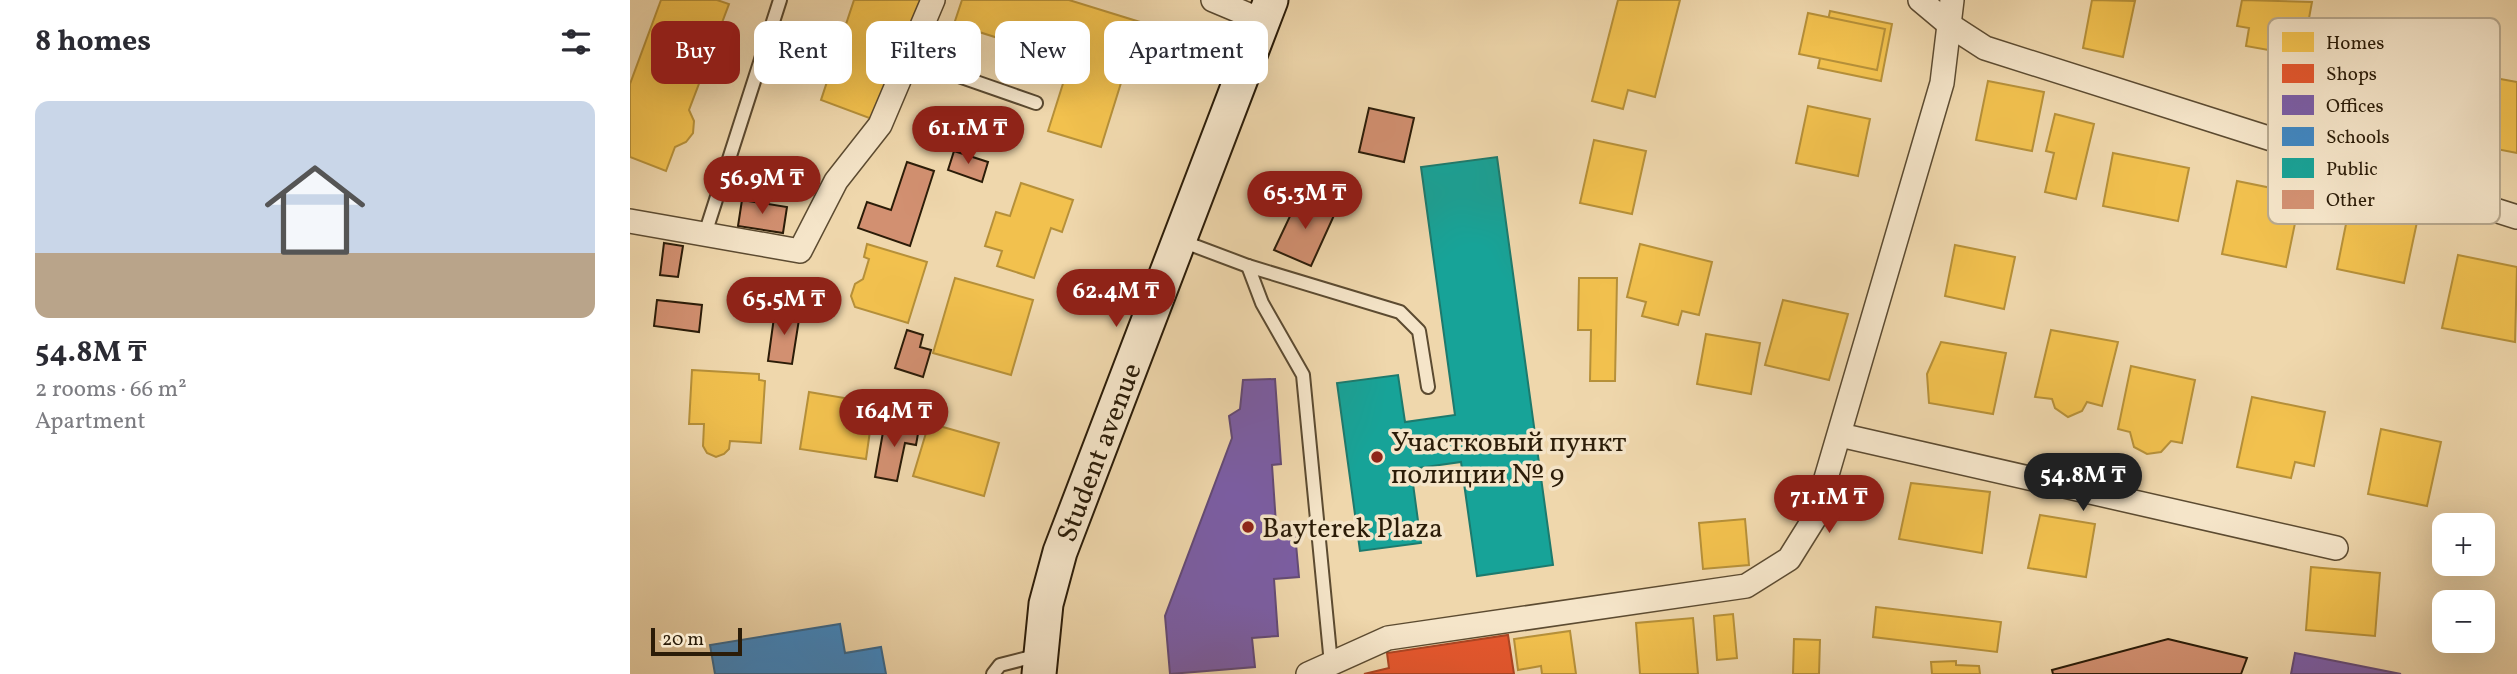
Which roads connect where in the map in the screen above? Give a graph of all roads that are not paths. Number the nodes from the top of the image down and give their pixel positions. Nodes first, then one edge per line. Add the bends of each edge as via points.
1 (780, 0) edge
2 (933, 0) edge
3 (1213, 0) edge
4 (1920, 0) edge
5 (1952, 0) edge
6 (1267, 10) edge
7 (925, 21) edge
8 (1951, 26) junction
9 (899, 84) edge
10 (981, 84) edge
11 (1036, 103) dead end
12 (2268, 138) edge
13 (2500, 212) edge
14 (2517, 217) edge
15 (630, 221) edge
16 (705, 234) junction
17 (1179, 240) junction
18 (1248, 266) junction
19 (1428, 387) dead end
20 (1840, 435) junction
21 (2336, 548) dead end
22 (1039, 664) edge
23 (1331, 664) junction
24 (993, 674) edge
25 (1308, 674) edge

1 - 16 lane
2 - 7 street
3 - 6 street
4 - 8 street
5 - 8 street
6 - 17 street, Student avenue
8 - 12 street via 1985,48
8 - 20 street via 1942,83
9 - 16 street via 880,125 836,181 800,251
10 - 11 lane
13 - 14 street
15 - 16 street
17 - 18 lane
17 - 22 street, Student avenue via 1060,552 1046,604
18 - 19 lane via 1400,312 1419,331
18 - 23 lane via 1262,303 1303,375
20 - 21 street
20 - 23 street via 1808,529 1789,559 1746,586 1388,638
22 - 24 lane via 1000,665
23 - 25 street

